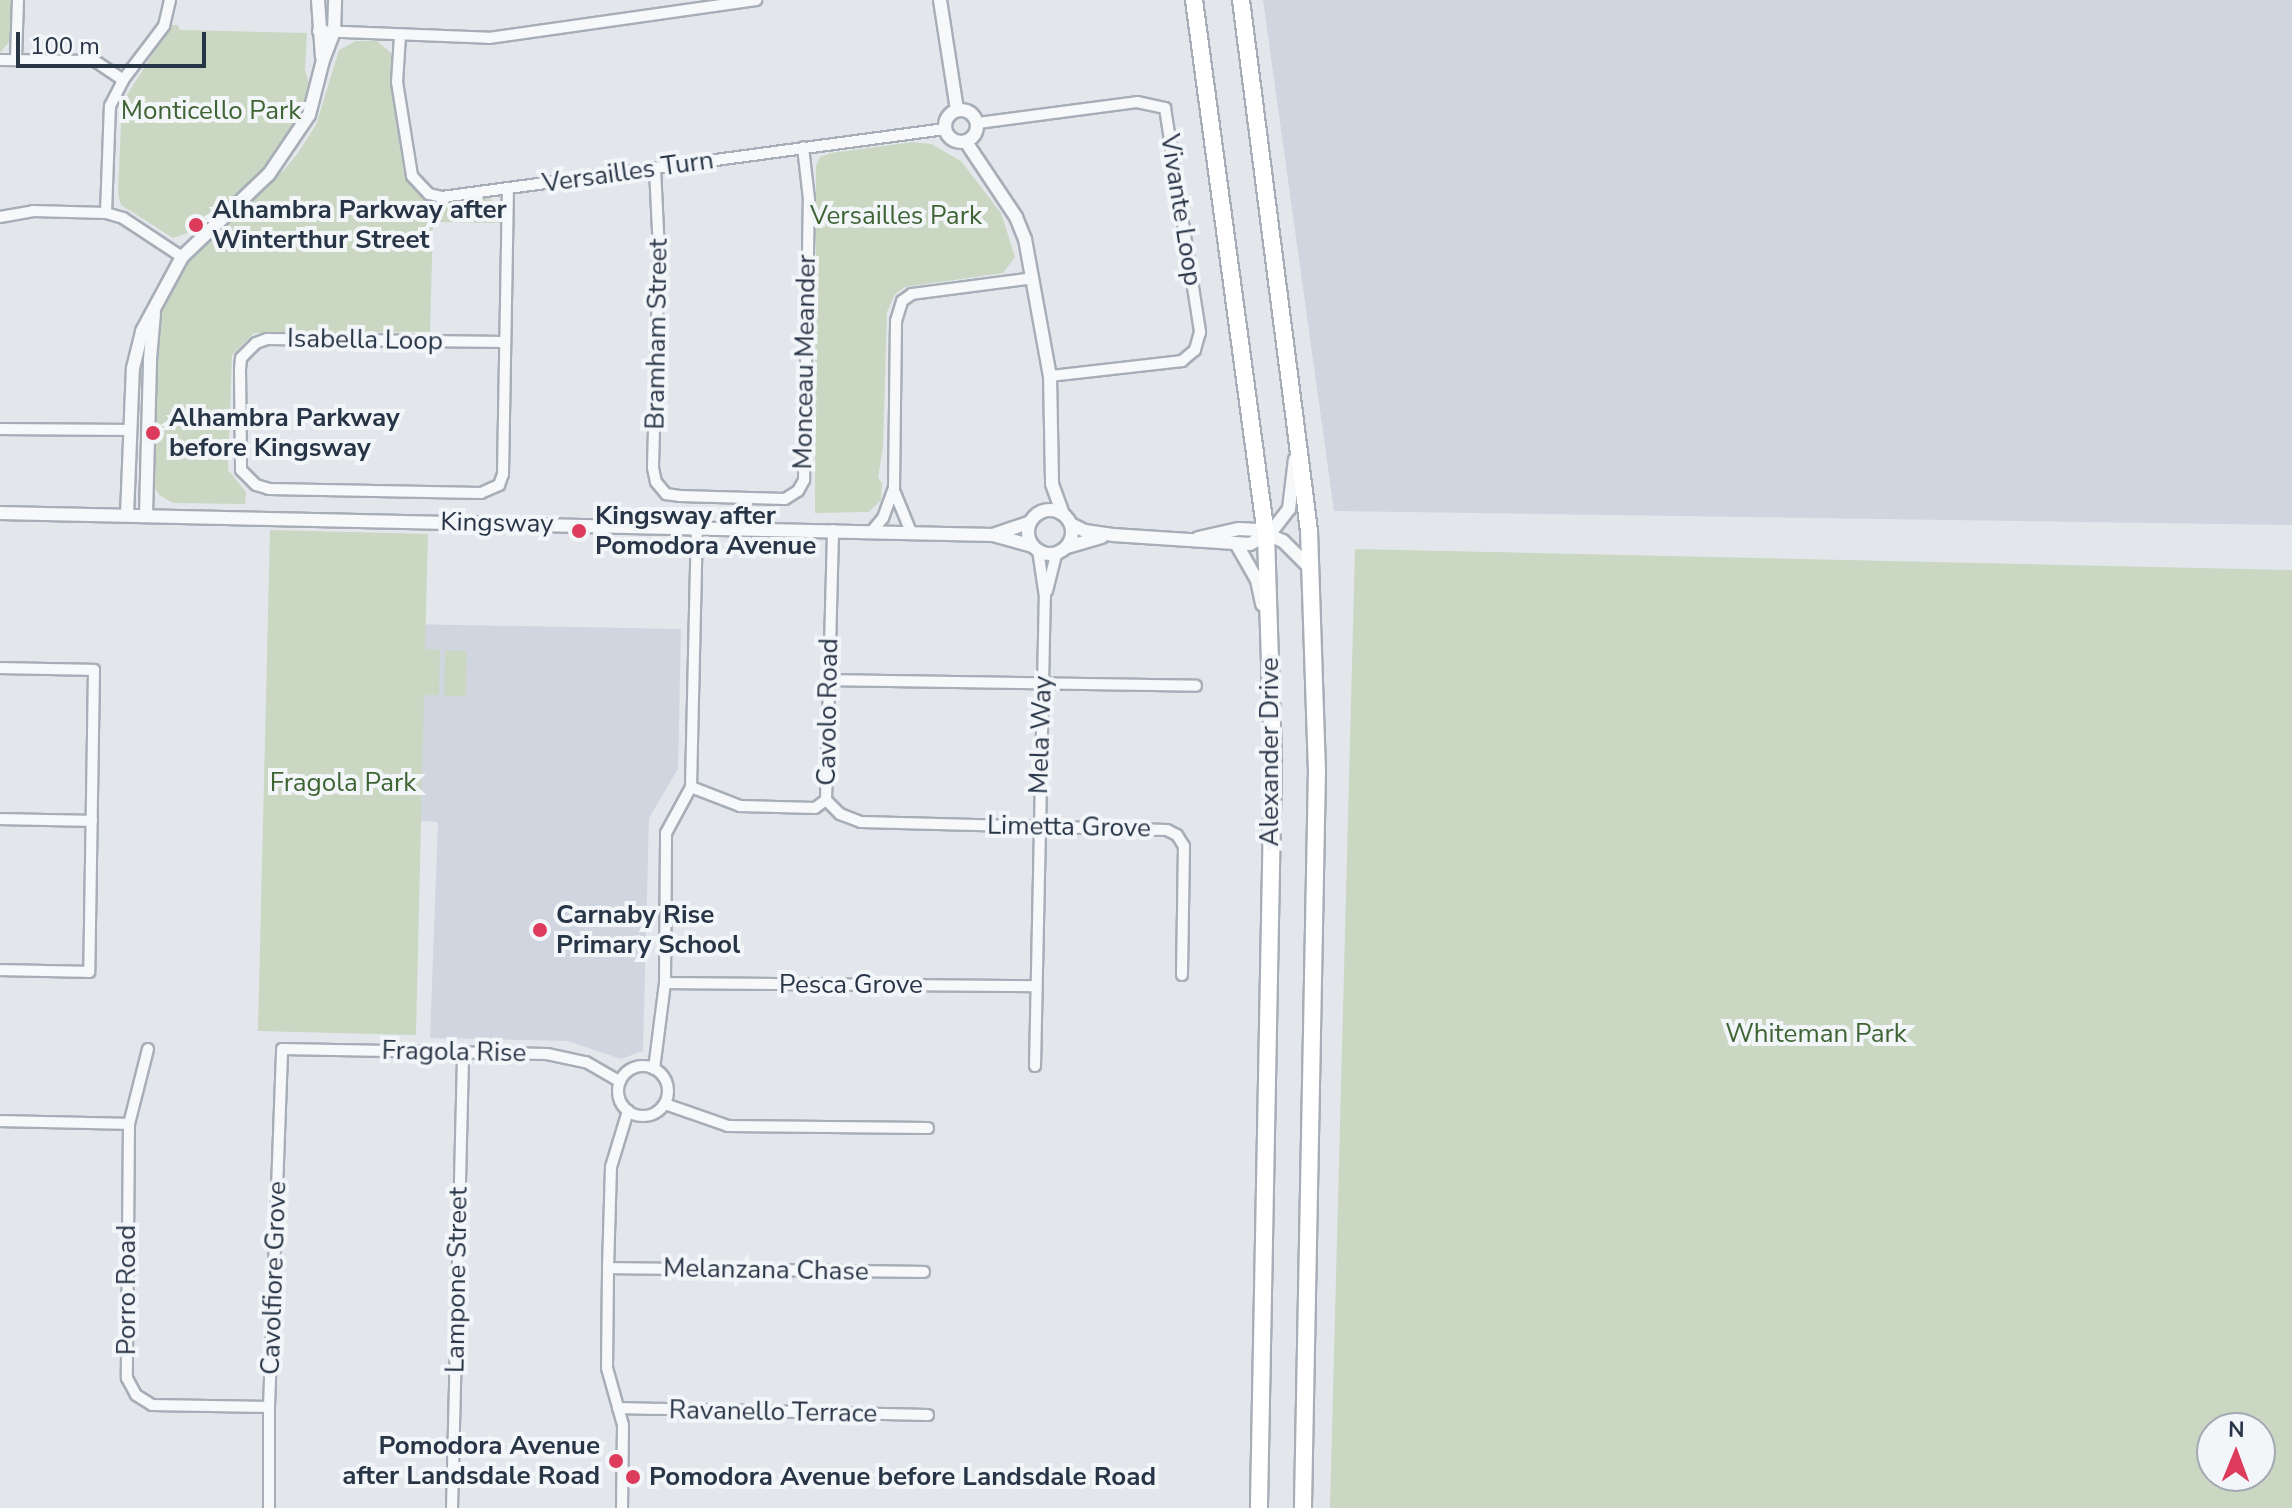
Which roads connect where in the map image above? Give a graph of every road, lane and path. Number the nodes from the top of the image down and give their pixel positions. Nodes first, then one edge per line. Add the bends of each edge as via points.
1 (18, 0) edge
2 (170, 0) edge
3 (318, 0) edge
4 (335, 0) edge
5 (756, 0) edge
6 (940, 0) edge
7 (1194, 0) edge
8 (1241, 0) edge
9 (318, 31) junction
10 (334, 32) junction
11 (400, 36) junction
12 (16, 58) junction
13 (0, 60) edge
14 (323, 60) junction
15 (123, 80) junction
16 (957, 110) junction
17 (978, 123) junction
18 (945, 129) junction
19 (966, 142) junction
20 (803, 147) junction
21 (655, 169) junction
22 (508, 189) junction
23 (106, 213) junction
24 (0, 217) edge
25 (182, 257) junction
26 (1033, 278) junction
27 (155, 306) junction
28 (505, 342) junction
29 (1050, 376) junction
30 (0, 429) edge
31 (129, 430) junction
32 (1297, 440) junction
33 (1052, 484) junction
34 (894, 487) junction
35 (666, 494) joint
36 (0, 513) edge
37 (127, 515) junction
38 (146, 515) junction
39 (1035, 518) junction
40 (1067, 519) junction
41 (697, 528) junction
42 (833, 530) junction
43 (872, 531) junction
44 (911, 532) junction
45 (993, 535) junction
46 (1113, 535) junction
47 (1266, 535) junction
48 (1195, 539) junction
49 (1237, 545) junction
50 (1035, 548) junction
51 (1061, 550) junction
52 (1311, 569) junction
53 (1045, 597) junction
54 (1269, 638) junction
55 (0, 668) edge
56 (828, 680) junction
57 (1043, 683) junction
58 (1196, 686) dead end
59 (691, 787) junction
60 (826, 800) junction
61 (0, 819) edge
62 (92, 821) junction
63 (1039, 827) junction
64 (0, 970) edge
65 (1182, 975) dead end
66 (665, 983) junction
67 (1036, 986) junction
68 (148, 1049) dead end
69 (282, 1049) joint
70 (463, 1052) junction
71 (1035, 1066) dead end
72 (654, 1069) junction
73 (620, 1082) junction
74 (665, 1104) junction
75 (628, 1111) junction
76 (0, 1121) edge
77 (129, 1124) junction
78 (928, 1128) dead end
79 (608, 1268) junction
80 (924, 1272) dead end
81 (269, 1407) junction
82 (618, 1408) junction
83 (928, 1415) dead end
84 (1302, 1504) edge
85 (269, 1508) edge
86 (452, 1508) edge
87 (622, 1508) edge
88 (1259, 1508) edge

1 - 12 street
2 - 15 street via 160,33
3 - 9 street
4 - 10 street
5 - 11 street via 489,38
6 - 16 street
7 - 47 main road, Alexander Drive
8 - 32 main road, Alexander Drive
9 - 10 street
9 - 14 street
10 - 11 street
10 - 14 street
11 - 22 street, Versailles Turn via 397,82 412,176 419,186 442,197
12 - 13 street
12 - 15 street via 95,61
14 - 25 street via 309,115 269,174
15 - 23 street via 109,118
16 - 17 street via 968,111
16 - 18 street via 946,119
17 - 19 street
17 - 29 street, Vivante Loop via 1137,102 1165,108 1200,332 1195,350 1182,361
18 - 19 street via 953,140
18 - 20 street, Versailles Turn
19 - 26 street via 1016,217
20 - 21 street, Versailles Turn
20 - 35 street, Monceau Meander via 809,199 804,480 785,499
21 - 22 street, Versailles Turn
21 - 35 street, Bramham Street via 659,251 653,468
22 - 28 street
23 - 24 street via 33,211
23 - 25 street via 123,218
25 - 27 street
26 - 29 street
26 - 34 street via 912,294 902,301 896,321
27 - 31 street via 133,368
27 - 38 street
28 - 28 street, Isabella Loop via 256,343 241,358 238,461 246,479 269,489 481,493 499,485
29 - 33 street
30 - 31 street
31 - 37 street
32 - 47 street via 1293,500 1285,517
32 - 52 main road, Alexander Drive
33 - 39 street
33 - 40 street
34 - 43 street via 890,504
34 - 44 street
36 - 37 street, Kingsway
37 - 38 street, Kingsway
38 - 41 street, Kingsway
39 - 40 street via 1051,510
39 - 45 street, Kingsway
39 - 50 street via 1028,534
40 - 46 street via 1083,531
40 - 51 street via 1072,536
41 - 42 street, Kingsway
41 - 59 street
42 - 43 street, Kingsway
42 - 56 street, Cavolo Road
43 - 44 street, Kingsway
44 - 45 street, Kingsway
45 - 50 street, Kingsway
46 - 48 street
46 - 51 street
47 - 48 street via 1239,529
47 - 49 street
47 - 52 street via 1291,547
47 - 54 main road, Alexander Drive
48 - 49 street
49 - 54 street via 1257,580
50 - 51 street
50 - 53 street, Mela Way
51 - 53 street, Mela Way
52 - 84 main road, Alexander Drive via 1317,769
53 - 57 street, Mela Way
54 - 88 main road, Alexander Drive via 1273,762
55 - 62 street via 94,670
56 - 57 street
56 - 60 street, Cavolo Road
57 - 58 street
57 - 63 street, Mela Way
59 - 60 street, Cavolo Road via 740,806 815,808
59 - 66 street via 666,833
60 - 63 street, Limetta Grove via 840,814 861,822
61 - 62 street
62 - 64 street via 89,972
63 - 65 street, Limetta Grove via 1167,830 1177,835 1184,846
63 - 67 street, Mela Way
66 - 67 street, Pesca Grove
66 - 72 street
67 - 71 street, Mela Way
68 - 77 street, Porro Road
69 - 70 street, Fragola Rise
69 - 81 street, Cavolfiore Grove
70 - 73 street, Fragola Rise via 547,1054 586,1062
70 - 86 street, Lampone Street
72 - 73 street via 630,1070
72 - 74 street via 666,1081
73 - 75 street via 619,1098
74 - 75 street via 644,1116
74 - 78 street via 728,1126
75 - 79 street via 611,1167
76 - 77 street
77 - 81 street, Porro Road via 130,1387 152,1405
79 - 80 street, Melanzana Chase
79 - 82 street via 607,1368
81 - 85 street, Cavolfiore Grove
82 - 83 street, Ravanello Terrace
82 - 87 street via 623,1425

